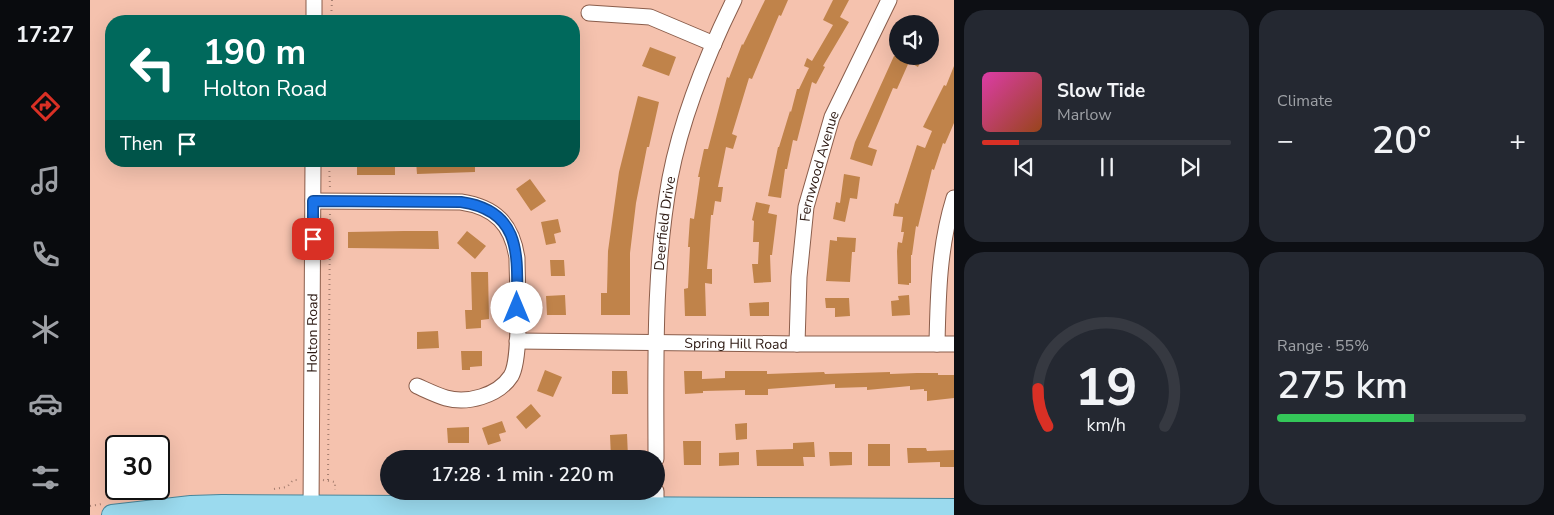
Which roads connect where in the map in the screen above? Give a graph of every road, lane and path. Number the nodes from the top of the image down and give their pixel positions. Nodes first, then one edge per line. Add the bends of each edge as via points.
1 (314, 0) edge
2 (332, 0) edge
3 (734, 0) edge
4 (889, 0) edge
5 (589, 13) dead end
6 (314, 15) edge
7 (331, 15) edge
8 (714, 44) junction
9 (313, 167) edge
10 (329, 167) edge
11 (954, 198) edge
12 (313, 201) junction
13 (330, 201) junction
14 (517, 341) junction
15 (656, 343) junction
16 (797, 344) junction
17 (937, 344) junction
18 (954, 344) edge
19 (417, 386) dead end
20 (656, 450) edge
21 (328, 480) dead end
22 (665, 499) edge
23 (625, 500) edge
24 (954, 509) edge
25 (312, 510) edge
26 (112, 515) edge

1 - 6 street
2 - 7 path
3 - 8 street, Deerfield Drive
4 - 16 street, Fernwood Avenue via 832,117 806,207 798,277
5 - 8 street via 650,17
8 - 15 street, Deerfield Drive via 686,115 670,178 661,238
9 - 12 street, Holton Road
10 - 13 path
11 - 17 street via 940,264
12 - 13 street
12 - 25 street, Holton Road
13 - 14 street via 461,202 476,204 500,218 515,244 517,258
13 - 21 path
14 - 15 street, Spring Hill Road
14 - 19 street via 511,376 495,391 475,399 447,398
15 - 16 street, Spring Hill Road
15 - 20 street, Deerfield Drive
16 - 17 street, Spring Hill Road
17 - 18 street, Spring Hill Road
22 - 24 main road
23 - 25 main road
25 - 26 main road via 192,506

